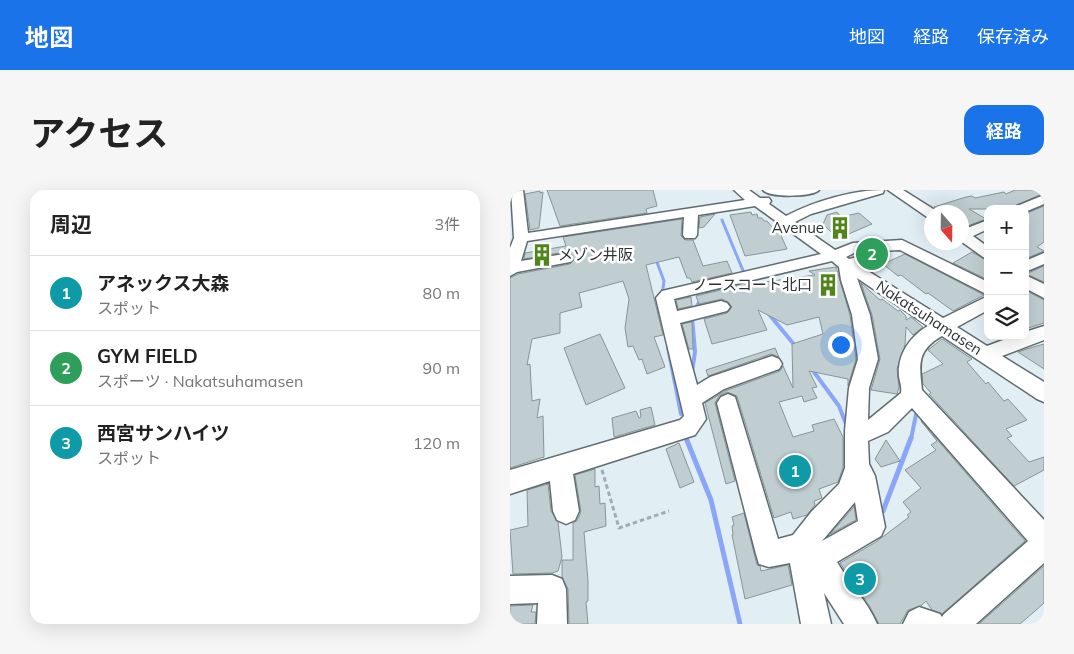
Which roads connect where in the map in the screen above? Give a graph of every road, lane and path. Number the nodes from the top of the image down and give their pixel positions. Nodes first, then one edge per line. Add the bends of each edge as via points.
1 (740, 190) edge
2 (813, 190) edge
3 (878, 190) edge
4 (894, 190) edge
5 (515, 191) edge
6 (760, 196) edge
7 (1044, 199) edge
8 (924, 209) edge
9 (1029, 210) edge
10 (691, 213) junction
11 (647, 219) junction
12 (787, 220) junction
13 (984, 226) edge
14 (969, 232) edge
15 (690, 235) dead end
16 (653, 237) dead end
17 (521, 238) junction
18 (969, 240) edge
19 (984, 251) edge
20 (846, 258) junction
21 (1044, 258) edge
22 (564, 259) dead end
23 (511, 262) edge
24 (1029, 265) edge
25 (1029, 283) edge
26 (984, 287) edge
27 (1044, 292) edge
28 (984, 304) edge
29 (721, 307) dead end
30 (671, 319) junction
31 (946, 324) junction
32 (1044, 333) edge
33 (989, 353) junction
34 (772, 364) dead end
35 (1044, 382) edge
36 (911, 392) junction
37 (1044, 393) edge
38 (690, 400) junction
39 (728, 404) dead end
40 (856, 431) junction
41 (597, 455) junction
42 (560, 466) junction
43 (857, 468) junction
44 (510, 482) edge
45 (566, 511) dead end
46 (669, 511) dead end
47 (1044, 539) edge
48 (1044, 545) edge
49 (808, 557) junction
50 (510, 590) edge
51 (552, 624) edge
52 (816, 624) edge
53 (862, 624) edge
54 (918, 624) edge
55 (930, 624) edge
56 (954, 624) edge

1 - 6 street, Nakatsuhamasen
2 - 6 street via 773,192
3 - 12 street via 806,211
4 - 8 street
5 - 17 street
6 - 10 street
6 - 12 street, Nakatsuhamasen
7 - 9 street
10 - 11 street
10 - 15 street
11 - 16 street
11 - 17 street
12 - 20 street, Nakatsuhamasen
13 - 14 street
17 - 23 street
18 - 19 street
20 - 26 street via 853,248 902,245
20 - 30 street via 668,295 665,298
20 - 31 street, Nakatsuhamasen
20 - 40 street via 849,280 862,315 868,360 859,388
21 - 24 street
22 - 23 street
25 - 27 street
28 - 31 street
29 - 30 street
30 - 38 street
31 - 33 street, Nakatsuhamasen
31 - 36 street via 916,346 910,362
32 - 33 street
33 - 35 street, Nakatsuhamasen
33 - 37 street, Nakatsuhamasen
34 - 38 street via 717,382
36 - 40 street via 910,397 880,425 868,431
36 - 47 street
38 - 41 street via 695,419 688,428
39 - 49 street via 769,554
40 - 43 street
41 - 42 street
41 - 46 path via 619,528
42 - 44 street
42 - 45 street
43 - 49 street via 848,492 821,520
43 - 49 street via 862,476 872,527
48 - 56 street
49 - 52 street
49 - 53 street
50 - 51 street via 552,589
54 - 55 street

